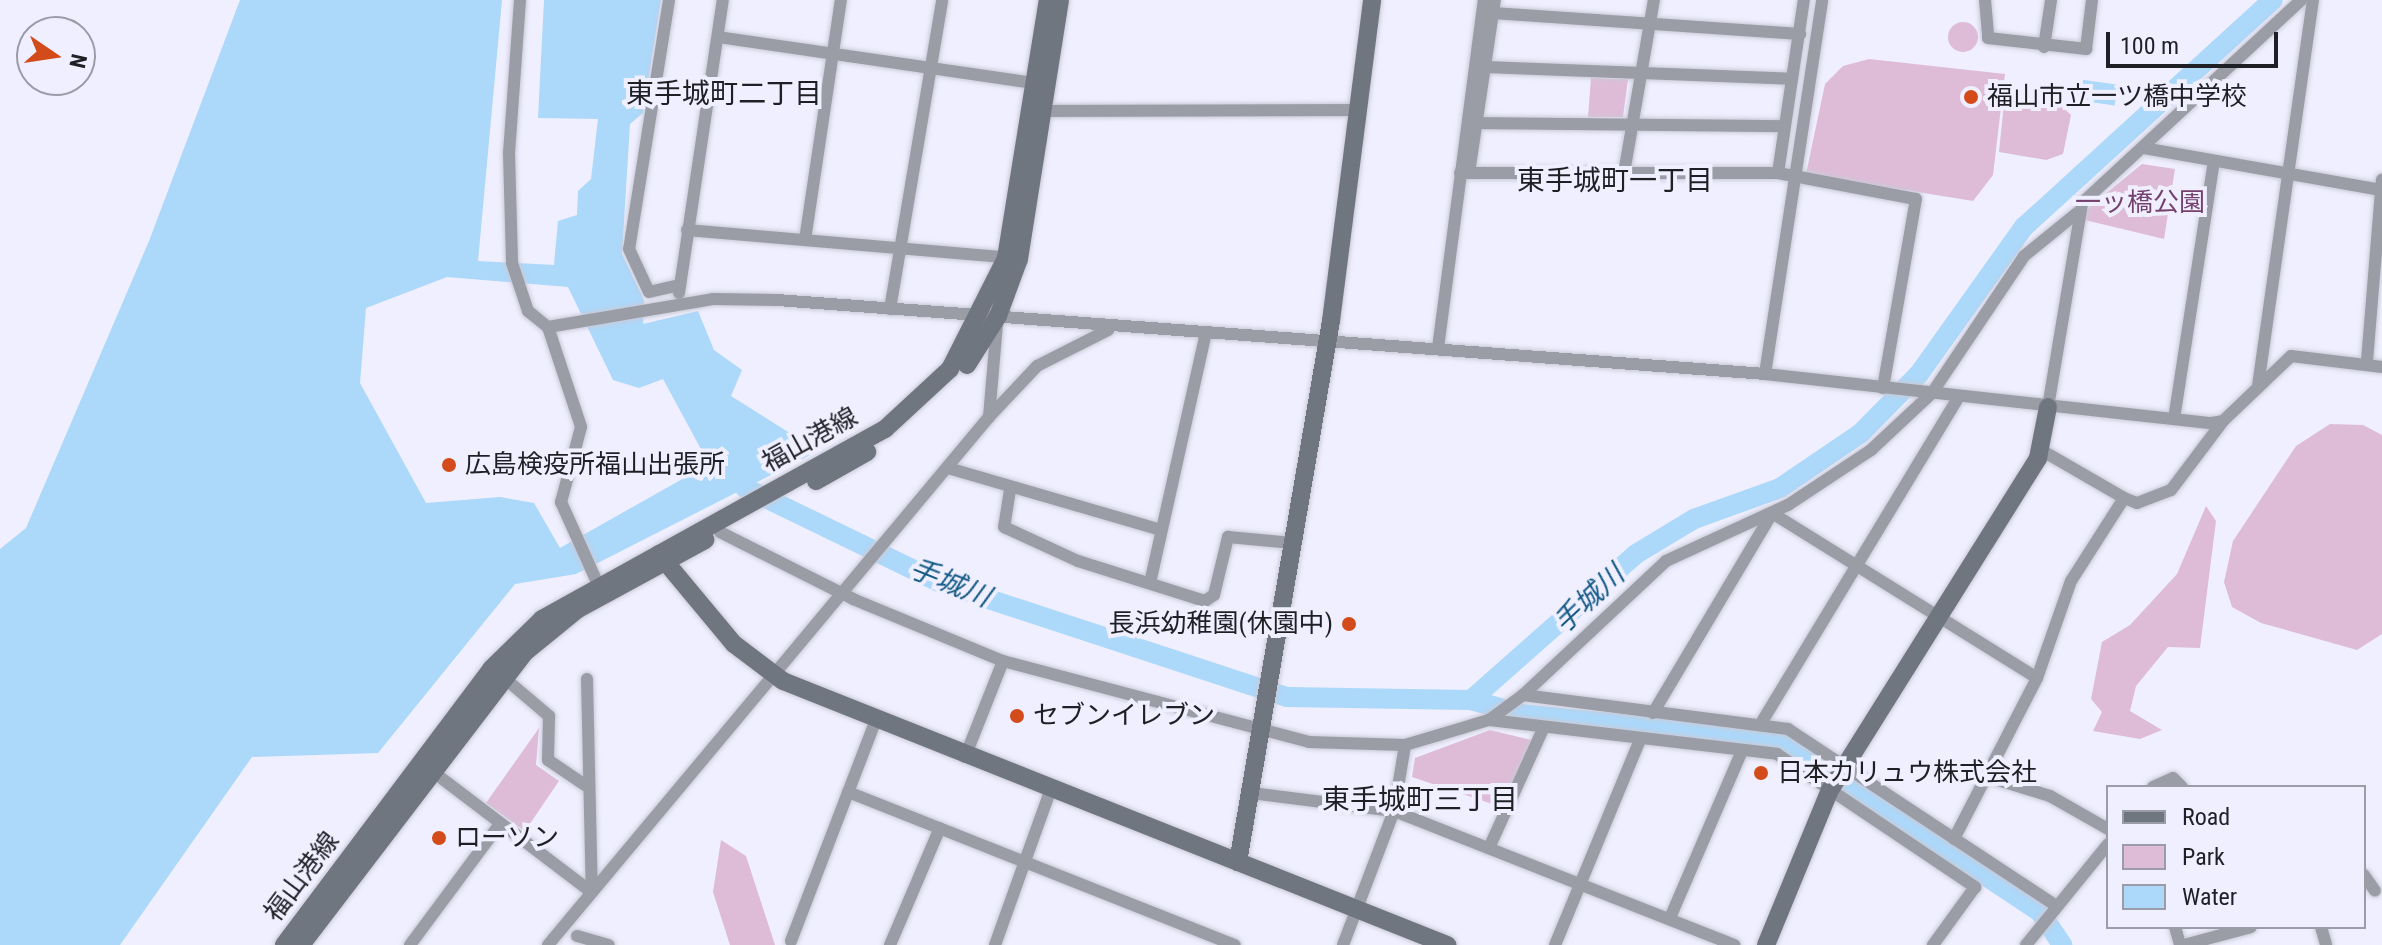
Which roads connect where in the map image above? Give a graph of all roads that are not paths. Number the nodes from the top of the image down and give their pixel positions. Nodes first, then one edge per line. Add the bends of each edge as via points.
1 (520, 0) edge
2 (669, 0) edge
3 (723, 0) edge
4 (841, 0) edge
5 (942, 0) edge
6 (1048, 0) edge
7 (1060, 0) edge
8 (1372, 0) edge
9 (1484, 0) edge
10 (1654, 0) edge
11 (1804, 0) edge
12 (1822, 0) edge
13 (1985, 0) edge
14 (2051, 0) edge
15 (2092, 0) edge
16 (2301, 0) edge
17 (2313, 0) edge
18 (1494, 7) edge
19 (1650, 24) junction
20 (1800, 34) junction
21 (718, 37) junction
22 (2044, 47) junction
23 (833, 52) junction
24 (1485, 67) junction
25 (932, 69) junction
26 (1641, 74) junction
27 (1792, 79) junction
28 (1040, 85) junction
29 (1355, 110) junction
30 (1043, 111) junction
31 (1476, 123) junction
32 (1633, 124) junction
33 (1784, 126) junction
34 (2143, 148) junction
35 (2214, 162) junction
36 (1465, 173) junction
37 (1624, 173) junction
38 (1778, 173) junction
39 (2288, 175) junction
40 (1795, 177) junction
41 (2382, 180) edge
42 (2382, 190) edge
43 (2077, 213) junction
44 (687, 230) junction
45 (805, 240) junction
46 (900, 249) junction
47 (1013, 258) junction
48 (680, 285) junction
49 (678, 305) junction
50 (890, 309) junction
51 (990, 316) junction
52 (548, 327) junction
53 (1108, 330) junction
54 (1206, 333) junction
55 (1327, 337) junction
56 (1438, 348) junction
57 (2367, 361) junction
58 (2382, 367) edge
59 (1765, 374) junction
60 (2258, 386) junction
61 (1886, 388) junction
62 (1928, 393) junction
63 (1959, 397) junction
64 (2048, 407) junction
65 (989, 417) junction
66 (2174, 419) junction
67 (2223, 421) junction
68 (2041, 450) junction
69 (948, 468) junction
70 (1010, 490) junction
71 (2124, 498) junction
72 (1772, 513) junction
73 (720, 527) junction
74 (1161, 530) junction
75 (1293, 543) junction
76 (661, 556) junction
77 (1858, 565) junction
78 (595, 578) junction
79 (1150, 583) junction
80 (844, 590) junction
81 (1939, 617) junction
82 (1003, 661) junction
83 (502, 676) junction
84 (774, 676) junction
85 (2037, 678) junction
86 (587, 679) dead end
87 (1519, 698) junction
88 (1653, 713) junction
89 (1490, 719) junction
90 (875, 722) junction
91 (1760, 725) junction
92 (1261, 729) junction
93 (1543, 729) junction
94 (1640, 740) junction
95 (1405, 745) junction
96 (1742, 751) junction
97 (965, 757) junction
98 (432, 771) junction
99 (1985, 776) junction
100 (1838, 777) junction
101 (585, 785) junction
102 (2157, 785) edge
103 (2180, 785) edge
104 (1051, 789) junction
105 (848, 792) junction
106 (1251, 793) junction
107 (1394, 811) junction
108 (500, 824) junction
109 (940, 828) junction
110 (2106, 828) edge
111 (1954, 839) junction
112 (2106, 846) edge
113 (1489, 848) junction
114 (1025, 861) junction
115 (1238, 862) junction
116 (1580, 884) junction
117 (592, 892) junction
118 (1353, 908) junction
119 (2054, 909) junction
120 (573, 915) junction
121 (1670, 918) junction
122 (2243, 929) edge
123 (576, 940) edge
124 (791, 941) dead end
125 (284, 945) edge
126 (301, 945) edge
127 (410, 945) edge
128 (548, 945) edge
129 (609, 945) edge
130 (890, 945) edge
131 (995, 945) edge
132 (1235, 945) edge
133 (1343, 945) edge
134 (1447, 945) edge
135 (1555, 945) edge
136 (1735, 945) edge
137 (1766, 945) edge
138 (1933, 945) edge
139 (2026, 945) edge
140 (2182, 945) edge

1 - 52 street via 509,153 512,263 528,311
2 - 48 street via 629,249 649,292
3 - 21 street
4 - 23 street
5 - 25 street
6 - 28 street, 福山港線
7 - 28 street, 福山港線
8 - 29 street
9 - 36 street
10 - 19 street
11 - 20 street
12 - 40 street
13 - 22 street via 1988,38
14 - 22 street
15 - 22 street via 2086,49
16 - 34 street
17 - 39 street
18 - 19 street
18 - 24 street
19 - 20 street
19 - 26 street
20 - 27 street
21 - 23 street
21 - 44 street
23 - 25 street
23 - 45 street
24 - 26 street
24 - 31 street
25 - 28 street
25 - 46 street
26 - 27 street
26 - 32 street
27 - 33 street
28 - 30 street, 福山港線
28 - 47 street, 福山港線
29 - 30 street
29 - 55 street
30 - 47 street, 福山港線
31 - 32 street
31 - 36 street
32 - 33 street
32 - 37 street
33 - 38 street
34 - 35 street
34 - 43 street
35 - 39 street
35 - 66 street
36 - 37 street
36 - 56 street
37 - 38 street
38 - 40 street
39 - 42 street
39 - 60 street
40 - 59 street
40 - 61 street via 1916,199
41 - 42 street
42 - 57 street
43 - 62 street via 2024,256
43 - 64 street
44 - 45 street
44 - 48 street
45 - 46 street
46 - 47 street
46 - 50 street
47 - 51 street, 福山港線
48 - 49 street
49 - 50 street via 761,300
49 - 52 street
50 - 51 street
51 - 53 street via 1094,321
51 - 65 street
51 - 73 street, 福山港線 via 933,405
52 - 78 street via 581,427 561,502
53 - 54 street
53 - 65 street via 1037,366
54 - 55 street
54 - 74 street
55 - 56 street
55 - 75 street
56 - 59 street
57 - 58 street
57 - 60 street via 2291,356
59 - 61 street
60 - 67 street
61 - 62 street
62 - 63 street
62 - 72 street via 1838,475
63 - 64 street
63 - 77 street
64 - 66 street
64 - 68 street
65 - 69 street
66 - 67 street
67 - 71 street via 2171,490 2137,503
68 - 71 street
68 - 81 street
69 - 70 street
69 - 80 street
70 - 74 street
70 - 79 street via 1004,527
71 - 85 street via 2071,581
72 - 77 street
72 - 87 street via 1666,561
72 - 88 street
73 - 76 street, 福山港線
73 - 80 street
74 - 79 street
75 - 79 street via 1228,537 1211,601
75 - 92 street
76 - 78 street, 福山港線
76 - 83 street, 福山港線 via 578,609
76 - 84 street via 734,644
77 - 81 street
77 - 91 street
78 - 125 street, 福山港線 via 542,619 491,669
80 - 82 street
80 - 84 street
81 - 85 street
81 - 100 street
82 - 92 street
82 - 97 street
83 - 98 street, 福山港線
83 - 101 street via 549,716 548,760
84 - 90 street
84 - 117 street
85 - 99 street
86 - 101 street
87 - 88 street
87 - 89 street
88 - 91 street
89 - 93 street
89 - 95 street
90 - 97 street
90 - 105 street
91 - 100 street via 1788,729
92 - 95 street via 1309,742
92 - 106 street
93 - 94 street
93 - 113 street
94 - 96 street
94 - 116 street
95 - 107 street
96 - 100 street via 1777,754
96 - 121 street
97 - 104 street
98 - 108 street
98 - 126 street, 福山港線
99 - 110 street via 2050,796
99 - 111 street
100 - 111 street
100 - 137 street
100 - 138 street via 1975,887
101 - 117 street
102 - 103 street via 2173,778
104 - 114 street
104 - 115 street
105 - 109 street
105 - 124 street
106 - 107 street
106 - 115 street
107 - 113 street
107 - 118 street
108 - 117 street
108 - 127 street
109 - 114 street
109 - 130 street
111 - 119 street
112 - 119 street
113 - 116 street
114 - 131 street
114 - 132 street
115 - 118 street
116 - 121 street
116 - 135 street
117 - 120 street
118 - 133 street
118 - 134 street
119 - 139 street
120 - 123 street
120 - 128 street
121 - 136 street
122 - 140 street
123 - 129 street

